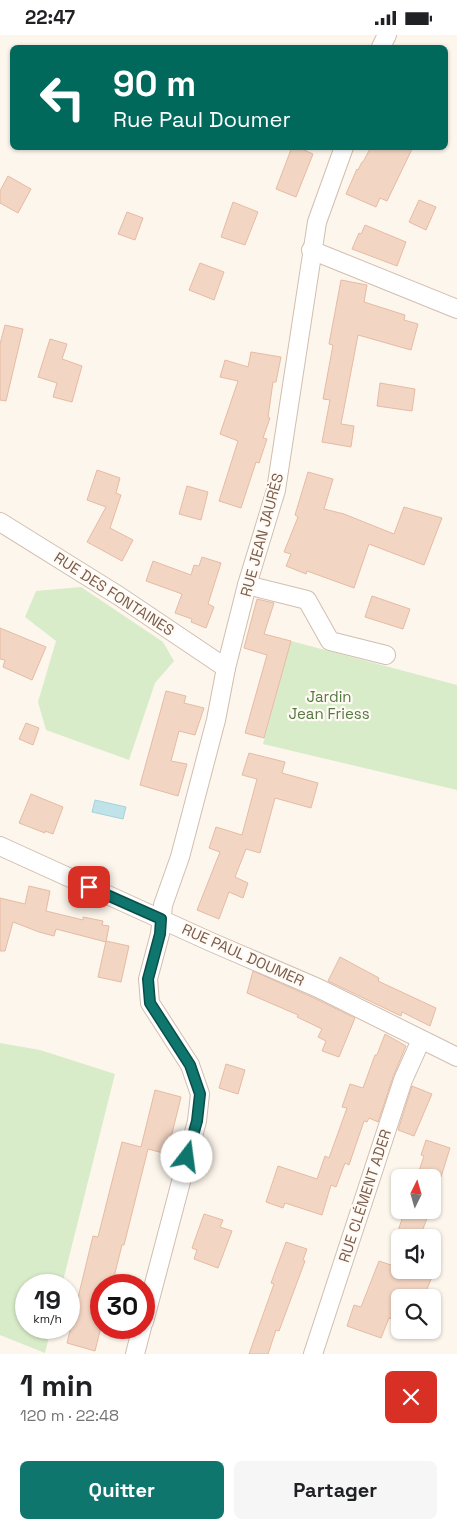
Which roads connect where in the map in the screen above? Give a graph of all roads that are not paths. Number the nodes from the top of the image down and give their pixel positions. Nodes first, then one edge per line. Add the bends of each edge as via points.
1 (343, 150) edge
2 (311, 250) junction
3 (457, 309) edge
4 (0, 522) edge
5 (247, 585) junction
6 (386, 655) dead end
7 (226, 668) junction
8 (0, 846) edge
9 (161, 919) junction
10 (421, 1040) junction
11 (457, 1057) edge
12 (155, 1279) edge
13 (139, 1339) edge
14 (135, 1354) edge
15 (313, 1354) edge

1 - 2 street, RUE JEAN JAURÈS via 317,222
2 - 3 street
2 - 5 street, RUE JEAN JAURÈS via 276,490
4 - 7 street, RUE DES FONTAINES
5 - 6 street via 307,600 330,641
5 - 7 street, RUE JEAN JAURÈS
7 - 9 street, RUE JEAN JAURÈS via 216,720
8 - 9 street, RUE PAUL DOUMER
9 - 10 street, RUE PAUL DOUMER via 318,988
9 - 12 street, RUE JEAN JAURÈS via 148,979 150,1003 190,1065 200,1094 197,1121
10 - 11 street, RUE PAUL DOUMER
10 - 15 street, RUE CLÉMENT ADER via 400,1089
13 - 14 street

